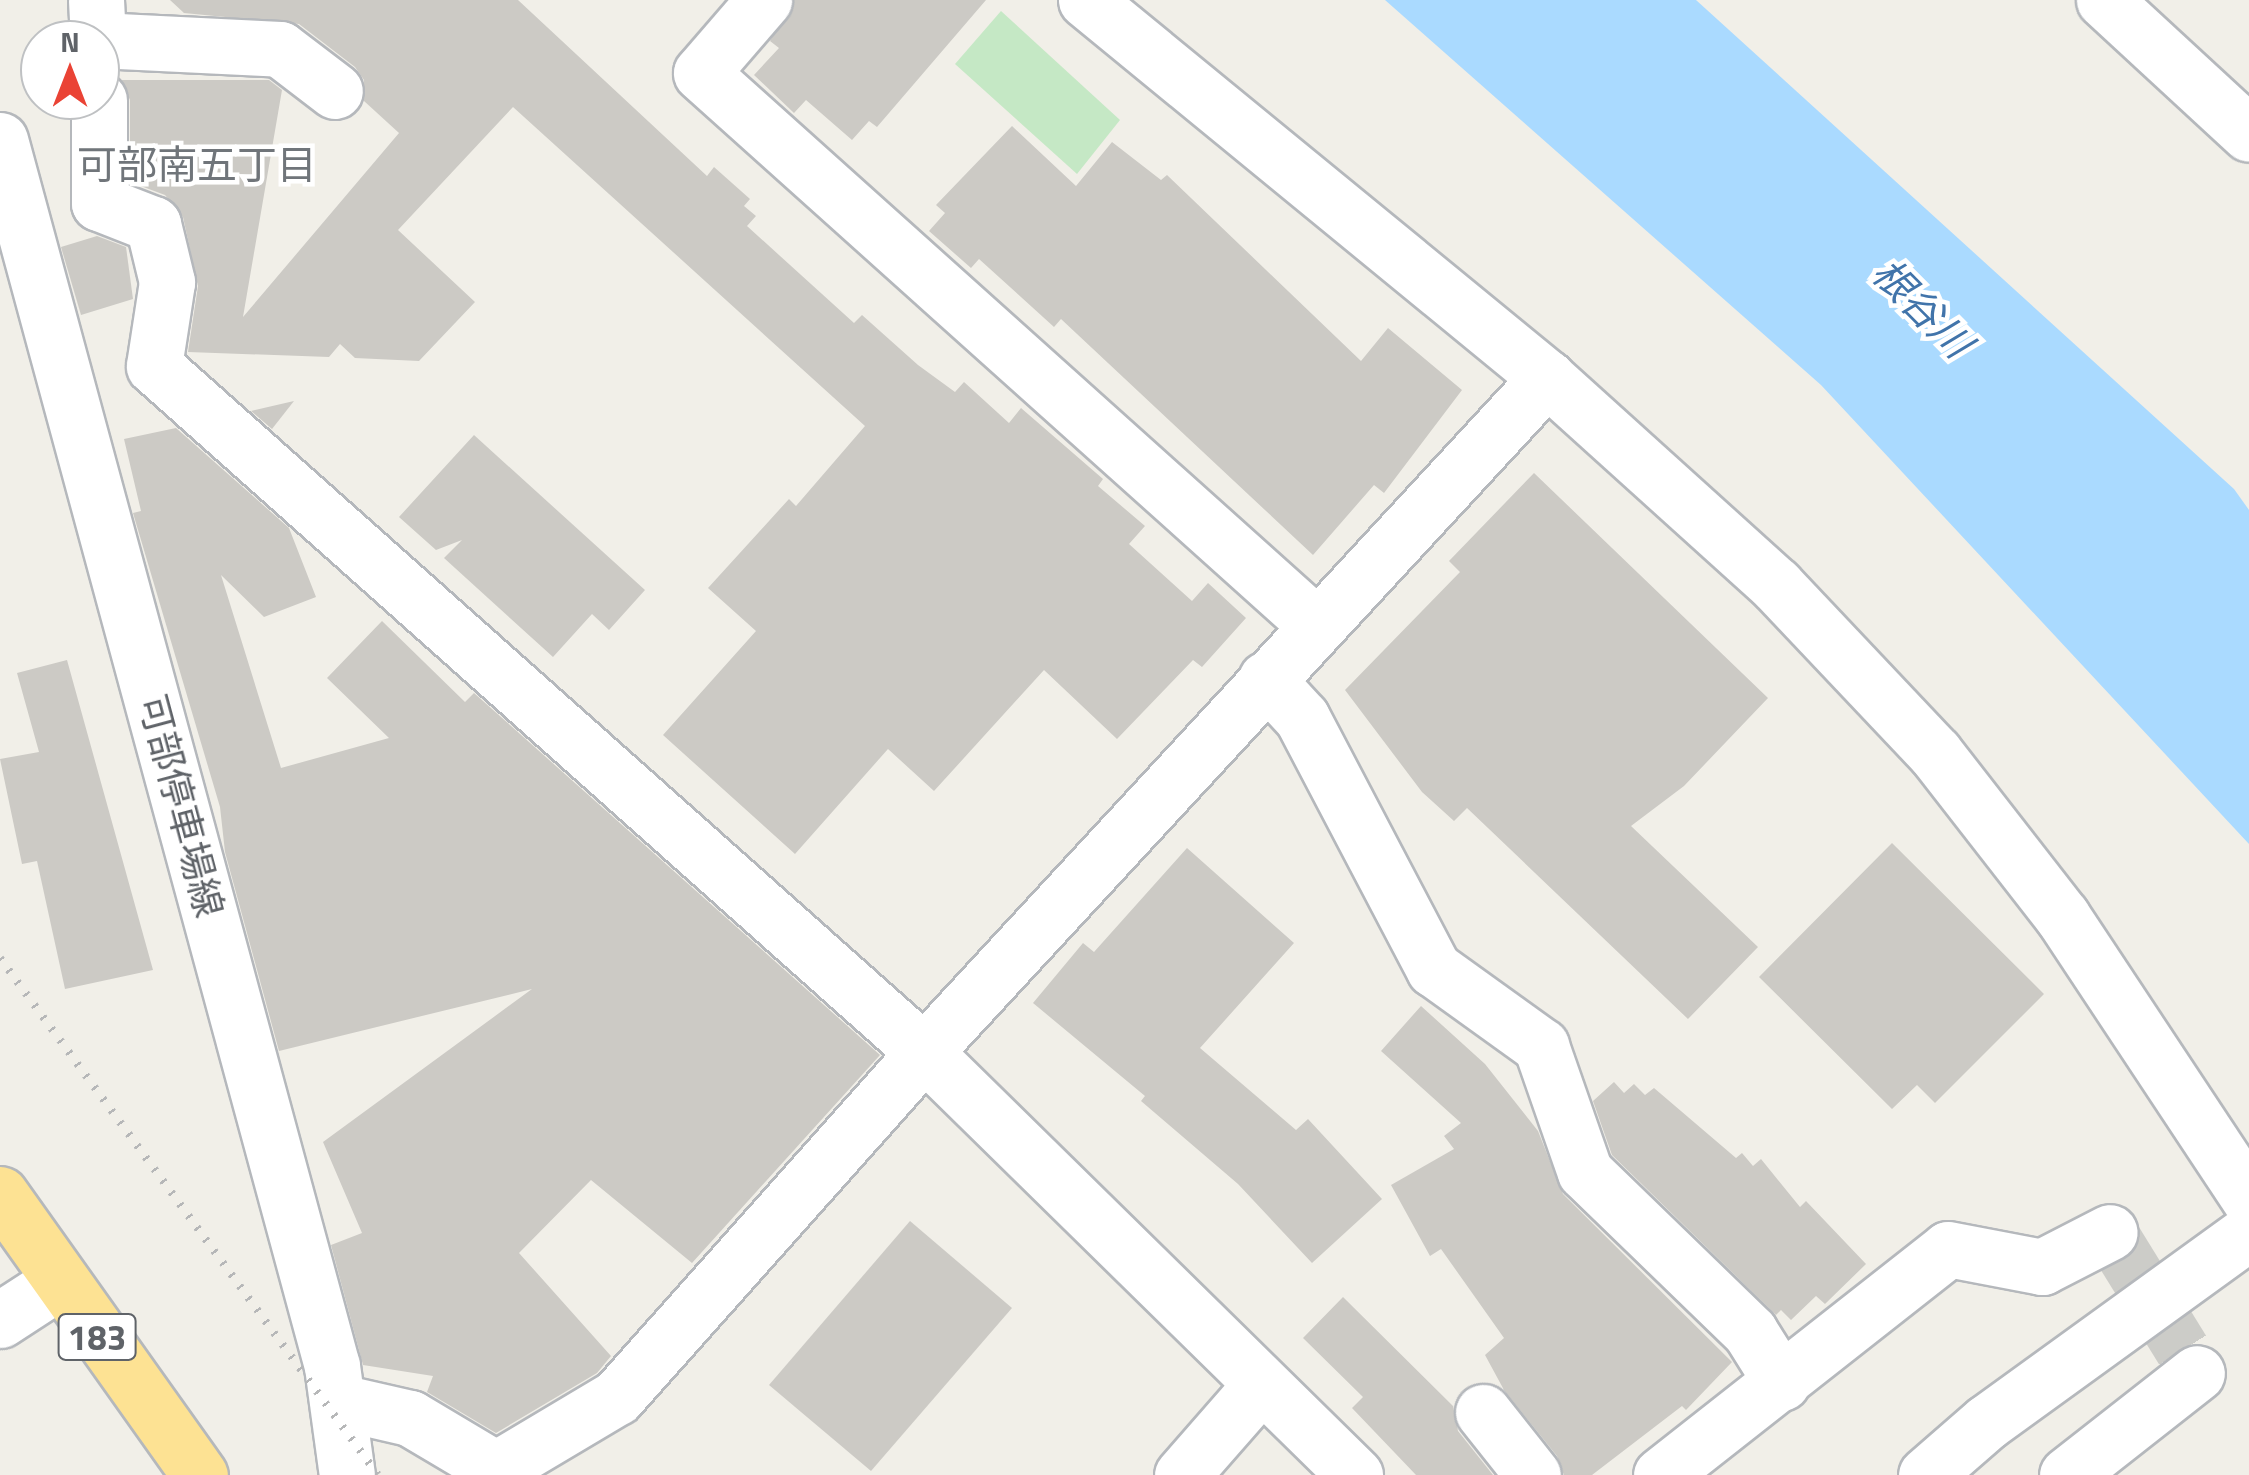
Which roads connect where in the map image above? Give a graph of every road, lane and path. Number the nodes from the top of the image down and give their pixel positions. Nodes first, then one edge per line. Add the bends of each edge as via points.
1 (96, 0) edge
2 (764, 0) edge
3 (1086, 0) edge
4 (2104, 0) edge
5 (335, 91) dead end
6 (98, 120) edge
7 (2249, 134) edge
8 (0, 140) edge
9 (1546, 378) junction
10 (1315, 624) junction
11 (1266, 679) junction
12 (924, 1052) junction
13 (0, 1194) edge
14 (2249, 1199) edge
15 (2110, 1232) dead end
16 (2249, 1232) edge
17 (57, 1283) junction
18 (0, 1320) edge
19 (2197, 1373) dead end
20 (1782, 1383) junction
21 (1260, 1386) junction
22 (340, 1402) junction
23 (1482, 1412) dead end
24 (200, 1475) edge
25 (348, 1475) edge
26 (1182, 1475) edge
27 (1355, 1475) edge
28 (1534, 1475) edge
29 (1661, 1475) edge
30 (1926, 1475) edge
31 (2067, 1475) edge

1 - 5 street via 98,40 280,49
2 - 10 street via 702,73
3 - 9 street
4 - 7 street
6 - 12 street via 100,203 153,224 167,282 154,366
8 - 22 street, 可部停車場線
9 - 10 street
9 - 14 street via 1776,585 1935,753 2062,916
10 - 11 street
11 - 12 street
11 - 20 street via 1302,718 1434,969 1540,1046 1585,1172 1750,1332
12 - 21 street
12 - 22 street via 617,1397 496,1468 410,1418
13 - 17 highway, 183
15 - 20 street via 2042,1266 1948,1249
16 - 30 street via 1986,1422
17 - 18 street
17 - 24 highway, 183
19 - 31 street
20 - 29 street
21 - 26 street
21 - 27 street
22 - 25 street, 可部停車場線
23 - 28 street

